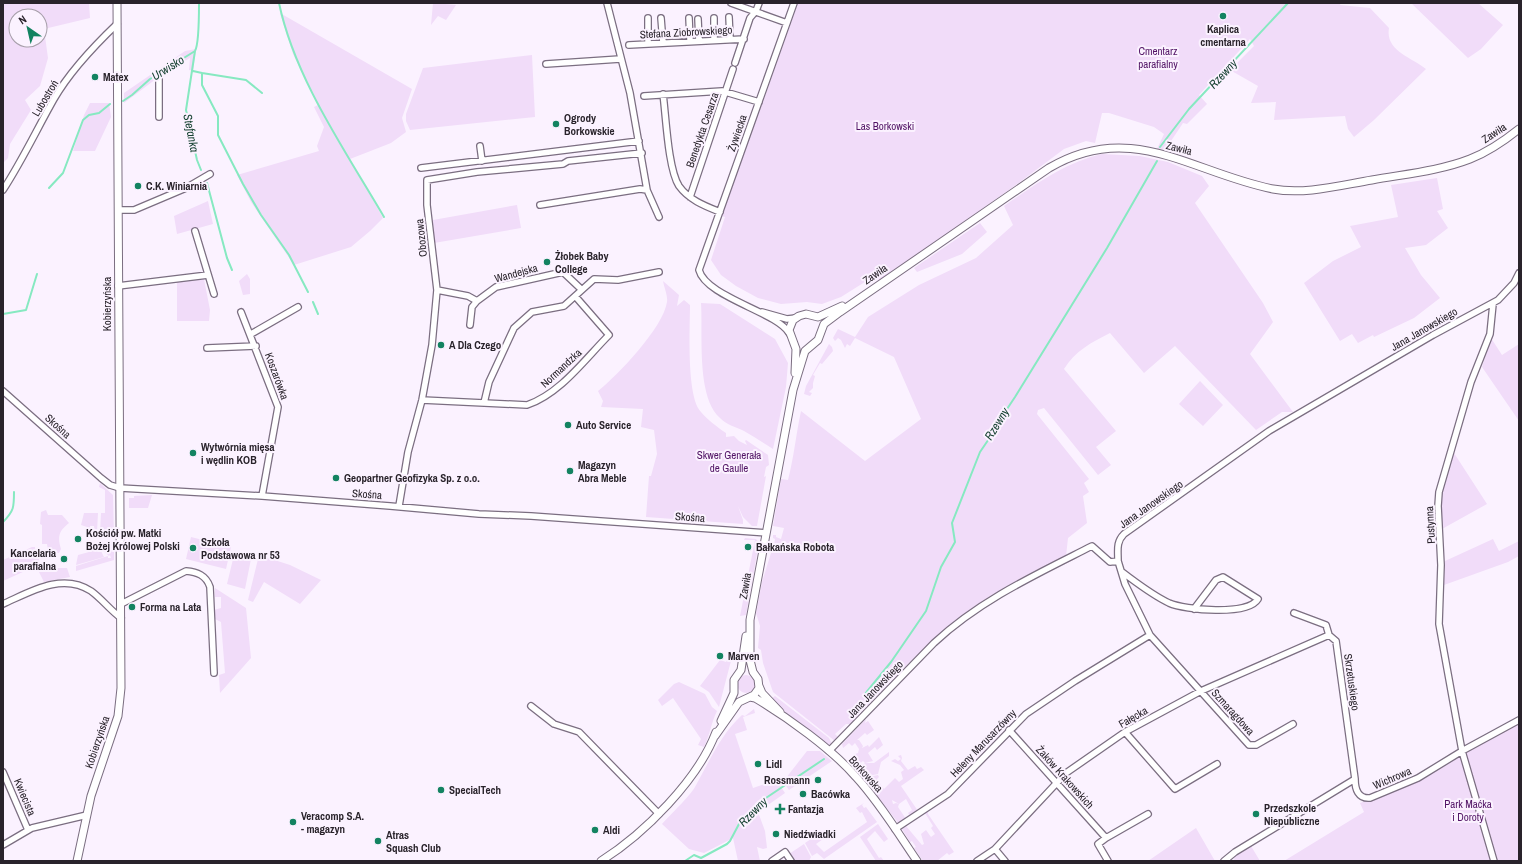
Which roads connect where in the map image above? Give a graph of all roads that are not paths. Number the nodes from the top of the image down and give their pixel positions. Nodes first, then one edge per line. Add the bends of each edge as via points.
1 (117, 3) edge
2 (607, 3) edge
3 (731, 3) edge
4 (759, 3) edge
5 (794, 3) edge
6 (756, 12) junction
7 (729, 17) dead end
8 (648, 18) dead end
9 (661, 18) dead end
10 (688, 18) dead end
11 (714, 18) dead end
12 (698, 19) dead end
13 (787, 23) junction
14 (117, 24) junction
15 (730, 39) junction
16 (744, 39) junction
17 (714, 40) junction
18 (690, 41) junction
19 (699, 41) junction
20 (663, 43) junction
21 (648, 44) junction
22 (629, 45) dead end
23 (620, 59) junction
24 (546, 64) dead end
25 (159, 77) dead end
26 (726, 92) junction
27 (663, 94) junction
28 (644, 96) dead end
29 (759, 102) junction
30 (159, 117) dead end
31 (1519, 130) edge
32 (639, 141) junction
33 (480, 146) dead end
34 (642, 153) junction
35 (482, 160) junction
36 (421, 168) dead end
37 (210, 174) dead end
38 (3, 190) edge
39 (647, 190) junction
40 (690, 197) junction
41 (540, 205) dead end
42 (118, 210) junction
43 (720, 212) junction
44 (659, 217) dead end
45 (195, 231) dead end
46 (659, 272) dead end
47 (1519, 273) edge
48 (208, 275) junction
49 (118, 286) junction
50 (581, 289) junction
51 (437, 290) junction
52 (214, 294) dead end
53 (575, 296) junction
54 (862, 296) junction
55 (477, 301) junction
56 (1492, 304) junction
57 (298, 307) dead end
58 (752, 309) junction
59 (242, 312) dead end
60 (813, 316) junction
61 (796, 318) junction
62 (470, 325) dead end
63 (821, 331) junction
64 (251, 334) junction
65 (791, 337) junction
66 (256, 346) junction
67 (812, 346) junction
68 (207, 348) dead end
69 (793, 390) junction
70 (3, 391) edge
71 (422, 400) junction
72 (484, 403) junction
73 (120, 488) junction
74 (262, 496) junction
75 (399, 506) junction
76 (766, 533) junction
77 (1118, 561) junction
78 (1122, 572) junction
79 (3, 604) edge
80 (121, 604) junction
81 (1194, 609) junction
82 (1294, 613) dead end
83 (121, 618) junction
84 (750, 620) junction
85 (1150, 635) junction
86 (1329, 636) junction
87 (214, 673) dead end
88 (739, 673) junction
89 (754, 674) junction
90 (759, 686) junction
91 (734, 689) junction
92 (1201, 691) junction
93 (748, 697) junction
94 (531, 706) dead end
95 (784, 717) junction
96 (1519, 720) edge
97 (1293, 724) dead end
98 (1009, 730) junction
99 (1125, 732) junction
100 (715, 736) junction
101 (828, 751) junction
102 (1462, 751) junction
103 (1217, 764) dead end
104 (3, 772) edge
105 (1355, 779) junction
106 (1056, 782) junction
107 (659, 814) junction
108 (1148, 814) dead end
109 (86, 815) junction
110 (895, 829) junction
111 (28, 830) junction
112 (1106, 838) junction
113 (3, 845) edge
114 (995, 849) junction
115 (77, 861) edge
116 (601, 861) edge
117 (772, 861) edge
118 (791, 861) edge
119 (917, 861) edge
120 (977, 861) edge
121 (1006, 861) edge
122 (1108, 861) edge
123 (1224, 861) edge
124 (1494, 861) edge

1 - 14 street, Kobierzyńska
2 - 23 street
3 - 6 street
4 - 6 street, Benedykta Cesarza
5 - 13 street, Żywiecka
6 - 13 street
6 - 16 street, Benedykta Cesarza via 750,18
7 - 15 street
8 - 21 street
9 - 20 street
10 - 18 street
11 - 17 street
12 - 19 street
13 - 29 street, Żywiecka
14 - 38 street, Lubostroń via 80,63 55,98
14 - 42 street, Kobierzyńska
15 - 16 street, Stefana Ziobrowskiego
15 - 17 street, Stefana Ziobrowskiego
16 - 26 street, Benedykta Cesarza
17 - 19 street, Stefana Ziobrowskiego
18 - 19 street, Stefana Ziobrowskiego
18 - 20 street, Stefana Ziobrowskiego
20 - 21 street, Stefana Ziobrowskiego
21 - 22 street, Stefana Ziobrowskiego
23 - 24 street
23 - 32 street via 630,93
25 - 30 street
26 - 27 street
26 - 29 street
26 - 40 street, Benedykta Cesarza
27 - 28 street
27 - 40 street via 672,165 679,185
29 - 43 street, Żywiecka
31 - 54 street, Zawiła via 1480,154 1445,167 1300,190 1267,187 1187,161 1136,149 1107,147 1085,151 1049,168
32 - 34 street
32 - 35 street
33 - 35 street
34 - 39 street
34 - 51 street, Obozowa via 427,180
35 - 36 street
37 - 42 street via 186,188 134,210
39 - 41 street
39 - 44 street
40 - 43 street via 701,205
42 - 49 street, Kobierzyńska
43 - 58 street, Żywiecka via 699,270 711,285
45 - 48 street
46 - 50 street via 618,280 596,279
47 - 56 street, Jana Janowskiego via 1506,293
48 - 49 street
48 - 52 street
49 - 73 street, Kobierzyńska
50 - 53 street
50 - 55 street, Wandejska via 563,272 496,287
51 - 55 street via 468,296
51 - 71 street, Obozowa via 432,345
53 - 72 street via 564,306 532,312 514,328 489,382
53 - 72 street, Normandzka via 609,335 560,385 540,401 527,405
54 - 60 street, Zawiła via 820,317
54 - 63 street, Zawiła via 826,323
55 - 62 street via 472,307
56 - 77 street, Jana Janowskiego via 1433,335 1269,431 1124,534 1118,545
56 - 102 street, Pustynna via 1490,334 1471,382 1439,492 1438,506 1441,565 1439,624
57 - 64 street
58 - 61 street via 787,319
58 - 65 street via 784,326
59 - 64 street, Koszarówka
60 - 61 street, Zawiła via 806,314
60 - 63 street via 818,321
61 - 65 street via 791,323
63 - 67 street, Zawiła via 818,340
64 - 66 street, Koszarówka
65 - 67 street via 799,346
65 - 69 street, Zawiła via 796,349
66 - 68 street
66 - 74 street, Koszarówka via 278,407
67 - 69 street, Zawiła via 804,354
69 - 76 street, Zawiła
70 - 73 street, Skośna via 101,478 110,485
71 - 72 street, Normandzka
71 - 75 street, Obozowa via 408,452
73 - 74 street, Skośna
73 - 80 street, Kobierzyńska
74 - 75 street, Skośna
75 - 76 street, Skośna via 479,514
76 - 84 street, Zawiła
77 - 78 street
77 - 101 street, Jana Janowskiego via 1110,562 1092,546 993,598 938,638
78 - 81 street via 1168,603
78 - 85 street via 1125,584
79 - 83 street via 38,588 67,583 77,584 92,592
80 - 83 street, Kobierzyńska
80 - 87 street via 186,571 202,576 210,587
81 - 81 street via 1216,580 1223,577 1258,599 1253,604 1234,609
82 - 86 street, Skrzetuskiego via 1326,626
83 - 109 street, Kobierzyńska via 121,688 118,716
84 - 88 street, Zawiła
84 - 89 street, Zawiła via 750,651
85 - 92 street
85 - 98 street, Heleny Marusarzówny via 1034,708
86 - 92 street, Fałęcka
86 - 105 street, Skrzetuskiego via 1336,642
88 - 89 street via 748,671
88 - 91 street, Zawiła via 734,680
89 - 90 street, Zawiła
90 - 93 street, Zawiła via 756,693
90 - 95 street, Borkowska via 763,695
91 - 93 street via 738,694
91 - 100 street, Zawiła
92 - 97 street, Szmaragdowa via 1249,745 1256,745
92 - 99 street, Fałęcka
93 - 95 street, Borkowska via 756,698
93 - 100 street, Zawiła via 738,703
94 - 107 street via 554,724 579,732
95 - 101 street, Borkowska
96 - 102 street, Wichrowa
98 - 106 street, Żaków Krakowskich
98 - 110 street, Heleny Marusarzówny via 948,794
99 - 103 street via 1175,789
99 - 106 street, Fałęcka via 1073,767
100 - 107 street, Zawiła via 693,772
101 - 110 street, Borkowska via 856,777
102 - 105 street, Wichrowa via 1418,778 1370,798 1360,796
102 - 124 street, Pustynna
104 - 111 street, Kwiecista
105 - 123 street, Wichrowa
106 - 112 street, Żaków Krakowskich
106 - 114 street, Fałęcka
107 - 116 street, Zawiła via 631,840
108 - 112 street
109 - 111 street, Kwiecista
109 - 115 street, Kobierzyńska
110 - 119 street, Borkowska
111 - 113 street, Kwiecista
112 - 122 street via 1098,844
114 - 120 street, Fałęcka
114 - 121 street
117 - 118 street via 785,852

